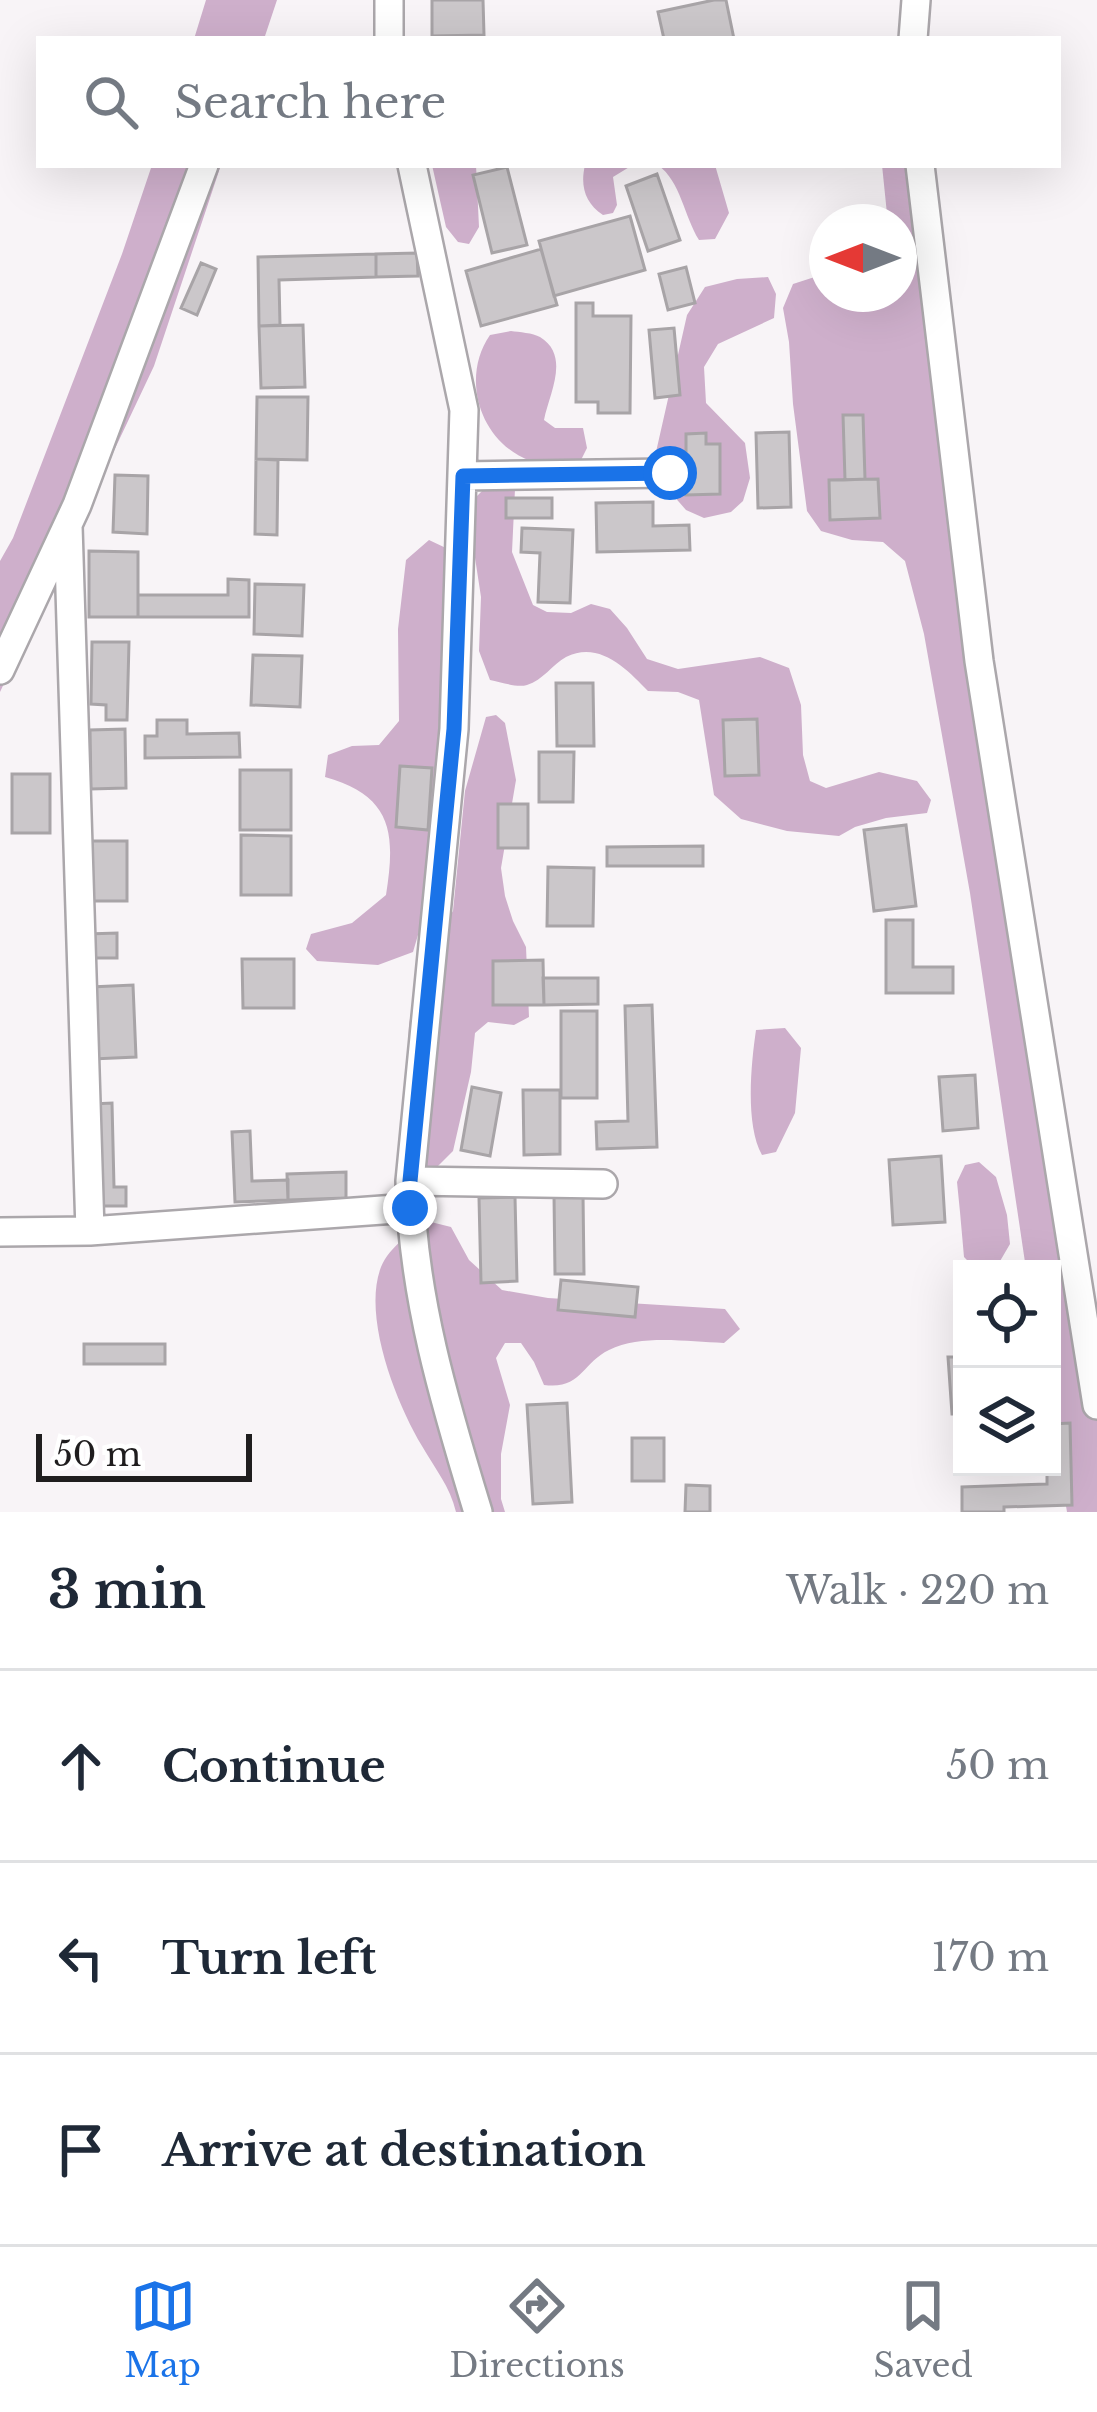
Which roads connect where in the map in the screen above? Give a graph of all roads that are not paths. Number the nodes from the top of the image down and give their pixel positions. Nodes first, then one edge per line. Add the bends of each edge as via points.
1 (389, 0) edge
2 (916, 0) edge
3 (389, 36) edge
4 (913, 36) edge
5 (203, 168) edge
6 (413, 168) edge
7 (920, 168) edge
8 (670, 473) dead end
9 (463, 476) junction
10 (68, 526) junction
11 (0, 670) edge
12 (603, 1184) dead end
13 (410, 1195) junction
14 (90, 1231) junction
15 (0, 1232) edge
16 (1097, 1405) edge
17 (478, 1512) edge

1 - 3 lane
2 - 4 lane
5 - 10 lane
6 - 9 lane via 464,410
7 - 16 lane via 979,661
8 - 9 lane
9 - 13 lane via 454,729
10 - 11 lane
10 - 14 lane
12 - 13 lane
13 - 14 lane
13 - 17 lane via 441,1388
14 - 15 lane

